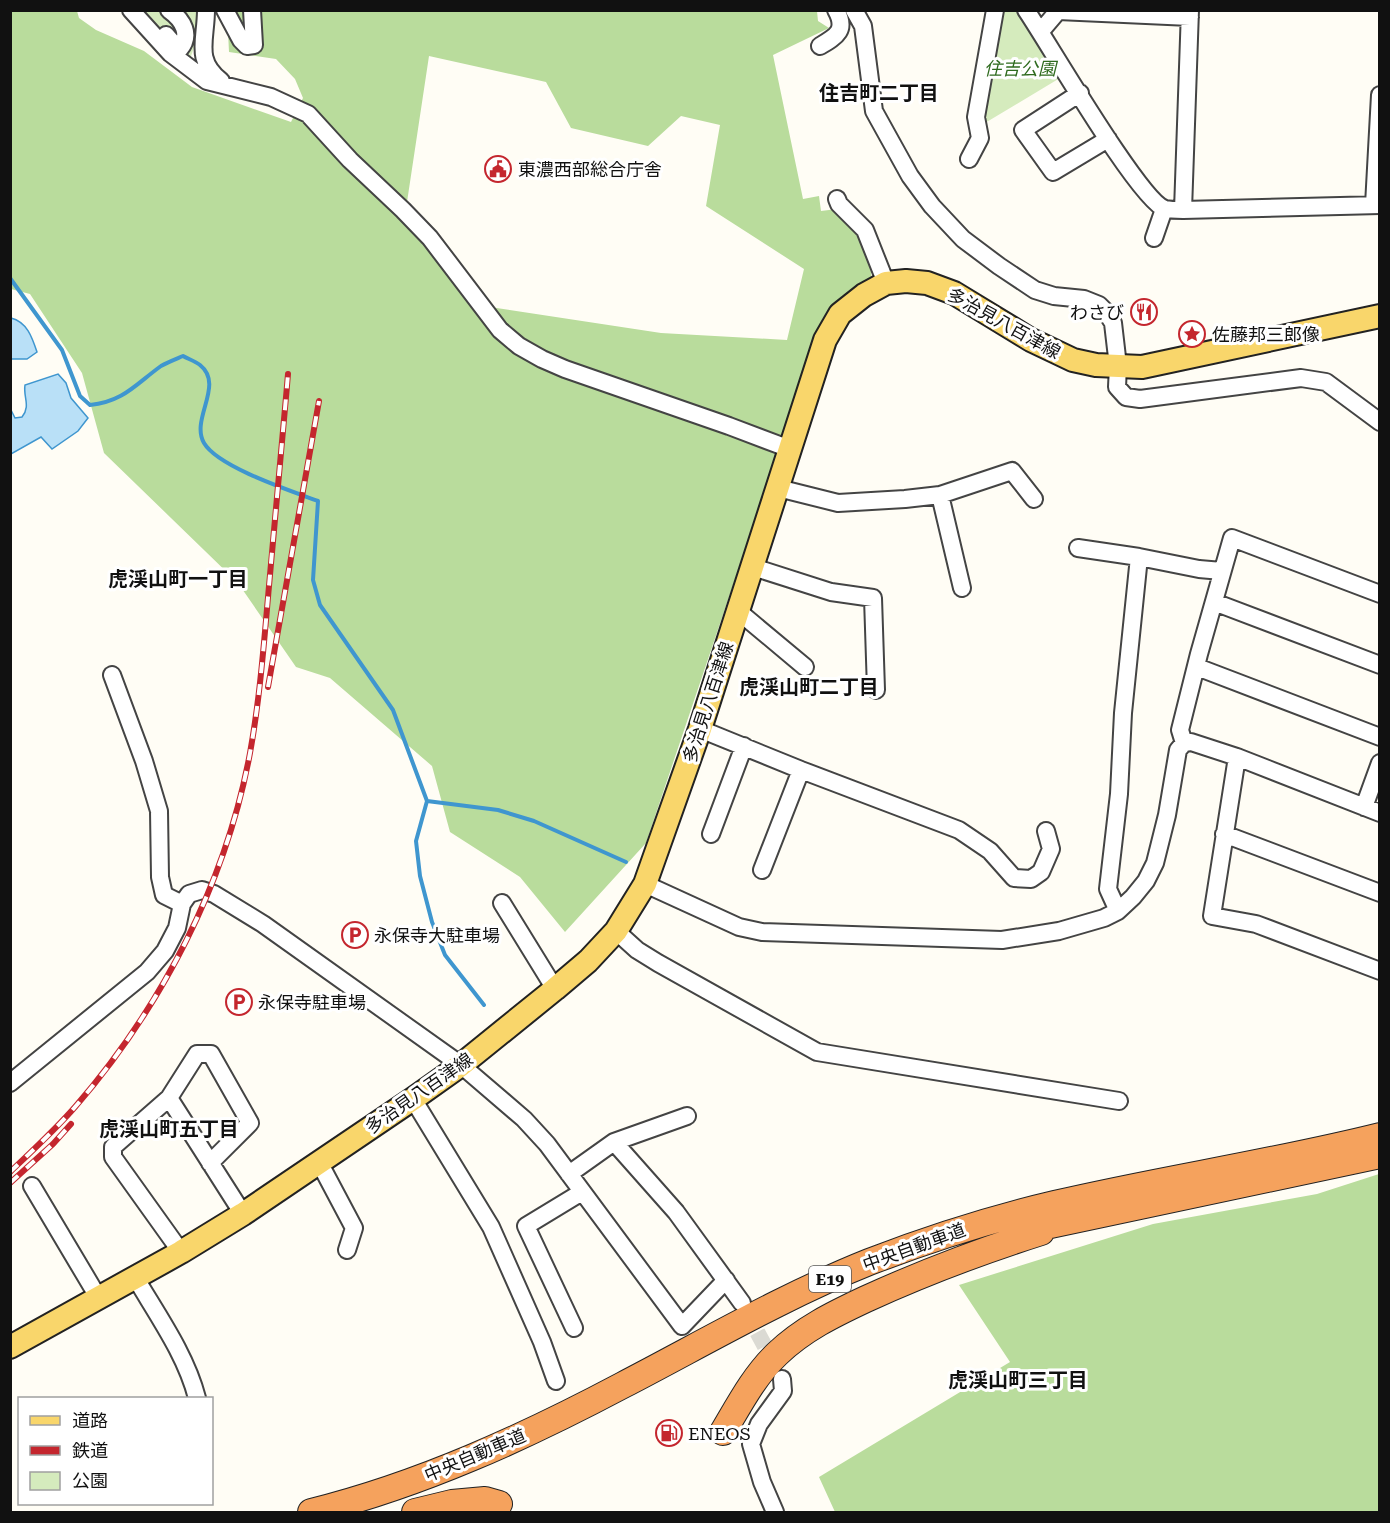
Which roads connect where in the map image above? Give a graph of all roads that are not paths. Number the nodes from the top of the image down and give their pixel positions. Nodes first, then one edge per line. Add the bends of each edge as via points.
1 (131, 10) edge
2 (144, 10) edge
3 (169, 10) edge
4 (206, 10) edge
5 (225, 10) edge
6 (252, 10) edge
7 (836, 10) edge
8 (854, 10) edge
9 (995, 10) edge
10 (1026, 10) edge
11 (1190, 14) edge
12 (1041, 32) junction
13 (168, 44) junction
14 (820, 46) dead end
15 (202, 55) junction
16 (184, 64) junction
17 (229, 86) junction
18 (1080, 93) junction
19 (1380, 95) edge
20 (1108, 139) junction
21 (969, 159) dead end
22 (837, 199) dead end
23 (1377, 205) edge
24 (1164, 208) junction
25 (1183, 210) junction
26 (1154, 238) dead end
27 (886, 283) junction
28 (1380, 316) edge
29 (1118, 366) junction
30 (1376, 412) edge
31 (790, 449) junction
32 (778, 488) junction
33 (940, 495) junction
34 (1034, 499) dead end
35 (1078, 548) dead end
36 (1139, 557) junction
37 (753, 567) junction
38 (1222, 571) junction
39 (962, 588) dead end
40 (1380, 594) edge
41 (1214, 602) junction
42 (738, 611) junction
43 (1380, 665) edge
44 (805, 667) dead end
45 (1197, 667) junction
46 (112, 675) dead end
47 (876, 690) dead end
48 (700, 729) junction
49 (1380, 737) edge
50 (1184, 743) junction
51 (744, 746) junction
52 (1236, 757) junction
53 (1380, 763) edge
54 (801, 770) junction
55 (1364, 807) junction
56 (1380, 813) edge
57 (1047, 831) dead end
58 (711, 834) dead end
59 (1224, 834) junction
60 (762, 870) dead end
61 (645, 884) junction
62 (1380, 894) edge
63 (182, 903) junction
64 (502, 903) dead end
65 (1118, 911) junction
66 (616, 931) junction
67 (1380, 971) edge
68 (555, 988) junction
69 (461, 1065) junction
70 (10, 1083) edge
71 (169, 1098) junction
72 (413, 1100) junction
73 (1119, 1101) dead end
74 (687, 1116) dead end
75 (1380, 1136) edge
76 (614, 1142) junction
77 (1380, 1155) edge
78 (319, 1162) junction
79 (210, 1163) junction
80 (569, 1174) junction
81 (32, 1186) dead end
82 (582, 1192) junction
83 (1139, 1205) junction
84 (243, 1214) junction
85 (347, 1250) dead end
86 (182, 1252) junction
87 (135, 1277) junction
88 (726, 1280) junction
89 (98, 1297) junction
90 (742, 1304) tunnel mouth
91 (574, 1328) dead end
92 (10, 1347) edge
93 (782, 1379) dead end
94 (556, 1382) dead end
95 (197, 1397) edge
96 (723, 1432) dead end
97 (499, 1504) dead end
98 (311, 1512) edge
99 (373, 1512) edge
100 (415, 1512) edge
101 (775, 1512) edge

1 - 13 street
2 - 13 street
3 - 13 street via 186,29 185,44 179,50
4 - 15 street
5 - 6 street via 247,46 254,45
7 - 14 street via 841,27
8 - 29 street via 863,26 874,111 910,176 932,206 963,239 1035,290 1099,304 1113,323
9 - 21 street via 976,117 980,138
10 - 12 street
11 - 12 street via 1058,11
11 - 25 street
12 - 18 street
13 - 16 street
15 - 16 street via 193,64
15 - 17 street via 209,71
16 - 17 street via 207,81
17 - 31 street via 271,97 308,114 430,238 500,330 534,355
18 - 20 street
18 - 20 street via 1023,130 1053,172
19 - 23 street
20 - 24 street via 1148,195
22 - 27 street via 865,230
23 - 25 street
24 - 25 street
24 - 26 street
27 - 29 main road, 多治見八百津線 via 927,283 954,293 1031,340 1073,360
27 - 31 main road, 多治見八百津線 via 840,314 825,340
28 - 29 main road, 多治見八百津線 via 1142,367
29 - 30 street via 1117,387 1126,397 1140,399 1301,378 1326,382
31 - 32 main road, 多治見八百津線
32 - 33 street via 838,503
32 - 37 main road, 多治見八百津線
33 - 34 street via 1012,471
33 - 39 street
35 - 36 street
36 - 38 street
36 - 65 street via 1108,889
37 - 42 main road, 多治見八百津線
37 - 47 street via 831,592 873,598
38 - 40 street via 1232,538
38 - 41 street
41 - 43 street
41 - 45 street
42 - 44 street
42 - 48 main road, 多治見八百津線
45 - 49 street
45 - 50 street via 1180,730
46 - 63 street via 159,811 164,895
48 - 51 street
48 - 61 main road, 多治見八百津線
50 - 52 street via 1196,743
50 - 65 street via 1179,750 1155,863 1146,881
51 - 54 street
51 - 58 street
52 - 55 street
52 - 59 street
53 - 55 street
54 - 57 street via 959,830 990,851 1014,878 1031,879 1041,872 1051,849
54 - 60 street
55 - 56 street
59 - 62 street
59 - 67 street via 1212,916 1256,924
61 - 65 street via 739,927 762,932 1002,940 1059,931
61 - 66 main road, 多治見八百津線
63 - 69 street via 189,894 202,890 214,894
63 - 70 street via 173,936 147,972
64 - 68 street
66 - 68 main road, 多治見八百津線
66 - 73 street via 651,959 817,1052
68 - 69 main road, 多治見八百津線
69 - 72 main road, 多治見八百津線
69 - 80 street via 524,1119
71 - 79 street
71 - 79 street via 197,1054 212,1054 250,1123
71 - 86 street via 113,1147 113,1157
72 - 78 main road, 多治見八百津線
72 - 94 street via 491,1227
74 - 76 street
75 - 98 highway, 中央自動車道 / E19 via 1055,1204 910,1247 779,1303 518,1437 372,1495
76 - 80 street
76 - 88 street via 676,1212
77 - 83 highway, 中央自動車道 / E19
78 - 84 main road, 多治見八百津線
78 - 85 street via 354,1228
79 - 84 street
80 - 82 street
81 - 89 street
82 - 88 street via 682,1326
82 - 91 street via 526,1226
83 - 96 highway via 975,1254 810,1327 762,1369
83 - 99 highway, 中央自動車道 / E19 via 1010,1234 873,1279 785,1319 538,1447
84 - 86 main road, 多治見八百津線
86 - 87 main road, 多治見八百津線
87 - 89 main road, 多治見八百津線
87 - 95 street via 172,1340
88 - 90 street
89 - 92 main road, 多治見八百津線
93 - 101 street via 783,1391 759,1424 751,1444
97 - 100 highway via 485,1500 452,1503

